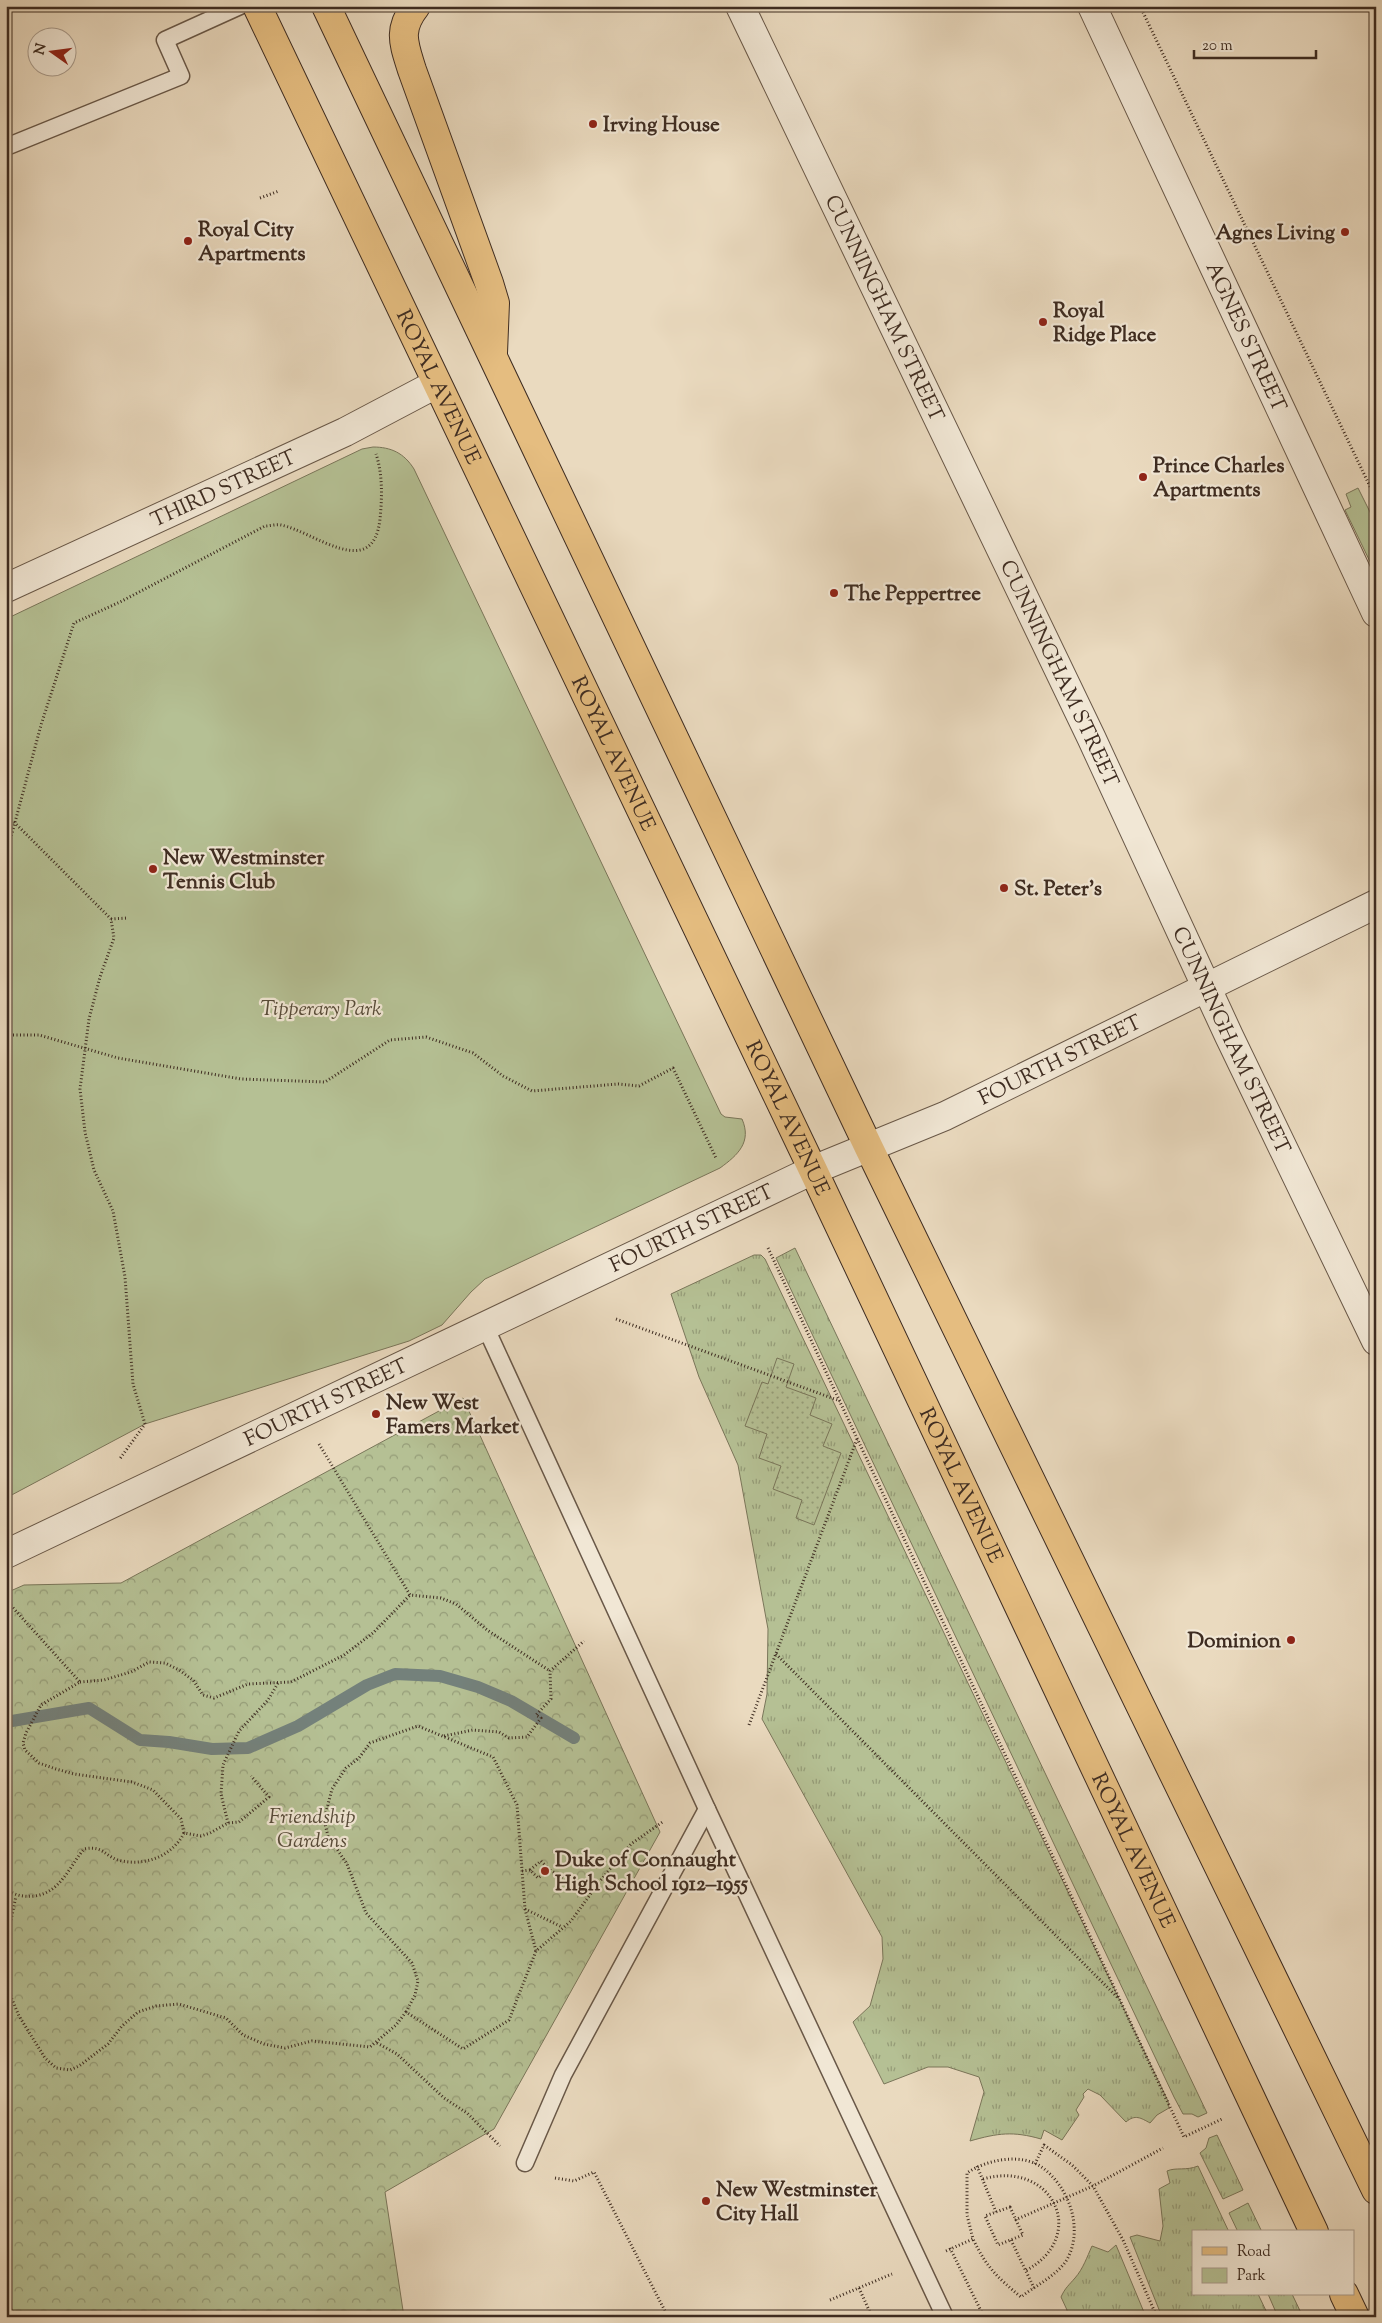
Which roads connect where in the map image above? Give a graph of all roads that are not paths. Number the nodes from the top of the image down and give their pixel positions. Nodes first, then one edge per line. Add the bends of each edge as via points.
1 (240, 6) edge
2 (257, 6) edge
3 (326, 6) edge
4 (416, 6) edge
5 (740, 6) edge
6 (1092, 6) edge
7 (6, 147) edge
8 (492, 357) junction
9 (436, 384) junction
10 (6, 588) edge
11 (1376, 613) edge
12 (1376, 904) edge
13 (1206, 987) junction
14 (869, 1148) junction
15 (813, 1170) junction
16 (485, 1326) junction
17 (1376, 1341) edge
18 (6, 1554) edge
19 (707, 1809) junction
20 (525, 2163) dead end
21 (1376, 2190) edge
22 (1313, 2230) edge
23 (1345, 2296) edge
24 (945, 2317) edge
25 (1355, 2317) edge

1 - 7 lane via 165,40 181,76
2 - 9 main road, ROYAL AVENUE
3 - 8 main road
4 - 8 main road via 403,31 403,41 489,283 494,303
5 - 13 street, CUNNINGHAM STREET via 1091,737
6 - 11 street, AGNES STREET
8 - 14 main road
9 - 10 street, THIRD STREET via 345,432
9 - 15 main road, ROYAL AVENUE
12 - 13 street, FOURTH STREET
13 - 14 street, FOURTH STREET via 945,1116
13 - 17 street, CUNNINGHAM STREET
14 - 15 street, FOURTH STREET
14 - 21 main road
15 - 16 street, FOURTH STREET
15 - 22 main road, ROYAL AVENUE
16 - 18 street, FOURTH STREET
16 - 19 lane
19 - 20 lane via 563,2075
19 - 24 lane
23 - 25 main road

